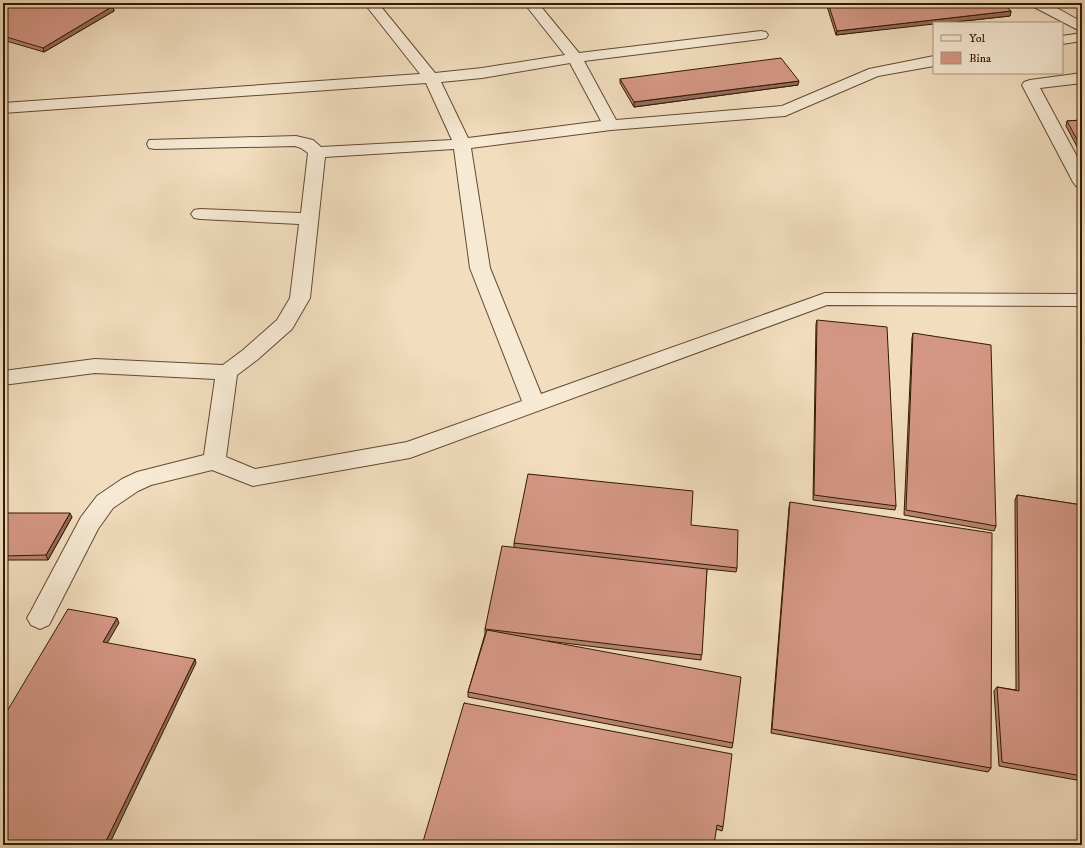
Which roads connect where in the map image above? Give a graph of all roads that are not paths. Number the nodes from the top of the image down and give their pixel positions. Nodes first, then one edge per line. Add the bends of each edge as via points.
1 (371, 3) edge
2 (531, 3) edge
3 (1037, 3) edge
4 (1082, 28) edge
5 (761, 35) dead end
6 (1082, 36) edge
7 (1063, 40) edge
8 (575, 58) junction
9 (933, 61) edge
10 (431, 78) junction
11 (1082, 78) edge
12 (3, 108) edge
13 (611, 125) junction
14 (155, 144) dead end
15 (462, 144) junction
16 (317, 152) junction
17 (1082, 182) edge
18 (200, 214) dead end
19 (309, 219) junction
20 (1082, 300) edge
21 (228, 372) junction
22 (3, 378) edge
23 (534, 405) junction
24 (214, 461) junction
25 (40, 618) dead end

1 - 10 street
2 - 8 street
3 - 4 street
5 - 8 street
6 - 7 street
8 - 10 street via 482,73
8 - 13 street
9 - 13 street via 874,72 785,111
10 - 12 street
10 - 15 street
11 - 17 street via 1030,85
13 - 15 street
14 - 16 street via 296,141 307,144
15 - 16 street
15 - 23 street via 480,268
16 - 19 street
18 - 19 street
19 - 21 street via 300,298 284,324 250,356
20 - 23 street via 825,299
21 - 22 street via 95,366
21 - 24 street
23 - 24 street via 410,450 253,478
24 - 25 street via 145,478 105,502 89,523

